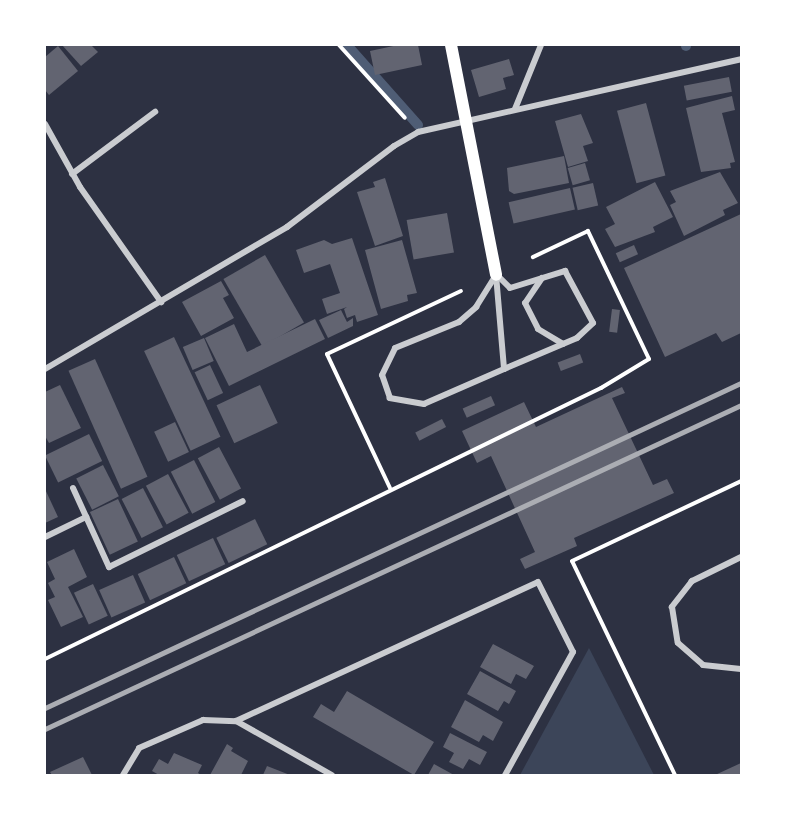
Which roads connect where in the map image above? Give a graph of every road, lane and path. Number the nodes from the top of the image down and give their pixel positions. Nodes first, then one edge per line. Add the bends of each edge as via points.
1 (339, 45) edge
2 (451, 45) edge
3 (541, 45) edge
4 (741, 59) edge
5 (515, 109) junction
6 (155, 112) dead end
7 (466, 122) junction
8 (45, 124) edge
9 (418, 132) junction
10 (72, 174) junction
11 (496, 274) junction
12 (542, 278) junction
13 (161, 302) junction
14 (563, 344) junction
15 (650, 359) dead end
16 (45, 369) edge
17 (504, 369) junction
18 (741, 482) edge
19 (73, 488) dead end
20 (243, 501) dead end
21 (86, 517) junction
22 (45, 537) edge
23 (741, 557) edge
24 (45, 659) edge
25 (741, 669) edge
26 (236, 721) junction
27 (123, 775) edge
28 (332, 775) edge
29 (505, 775) edge
30 (675, 775) edge

1 - 9 path
2 - 7 main road
3 - 5 street
4 - 5 street
5 - 7 street
6 - 10 street
7 - 9 street
7 - 11 main road
8 - 10 street
9 - 13 street via 287,227
10 - 13 street
11 - 12 street via 510,288
11 - 17 street
11 - 17 street via 476,307 459,322 395,348 382,375 390,398 424,404
12 - 14 street via 525,303 538,329
12 - 14 street via 566,271 593,323 577,338
13 - 16 street
14 - 17 street
15 - 24 path via 601,388
18 - 30 path via 572,561
19 - 21 street
20 - 21 street via 109,567
21 - 22 street
23 - 25 street via 692,581 672,607 678,643 703,665
26 - 27 street via 202,720 139,747
26 - 28 street
26 - 29 street via 538,582 573,651

